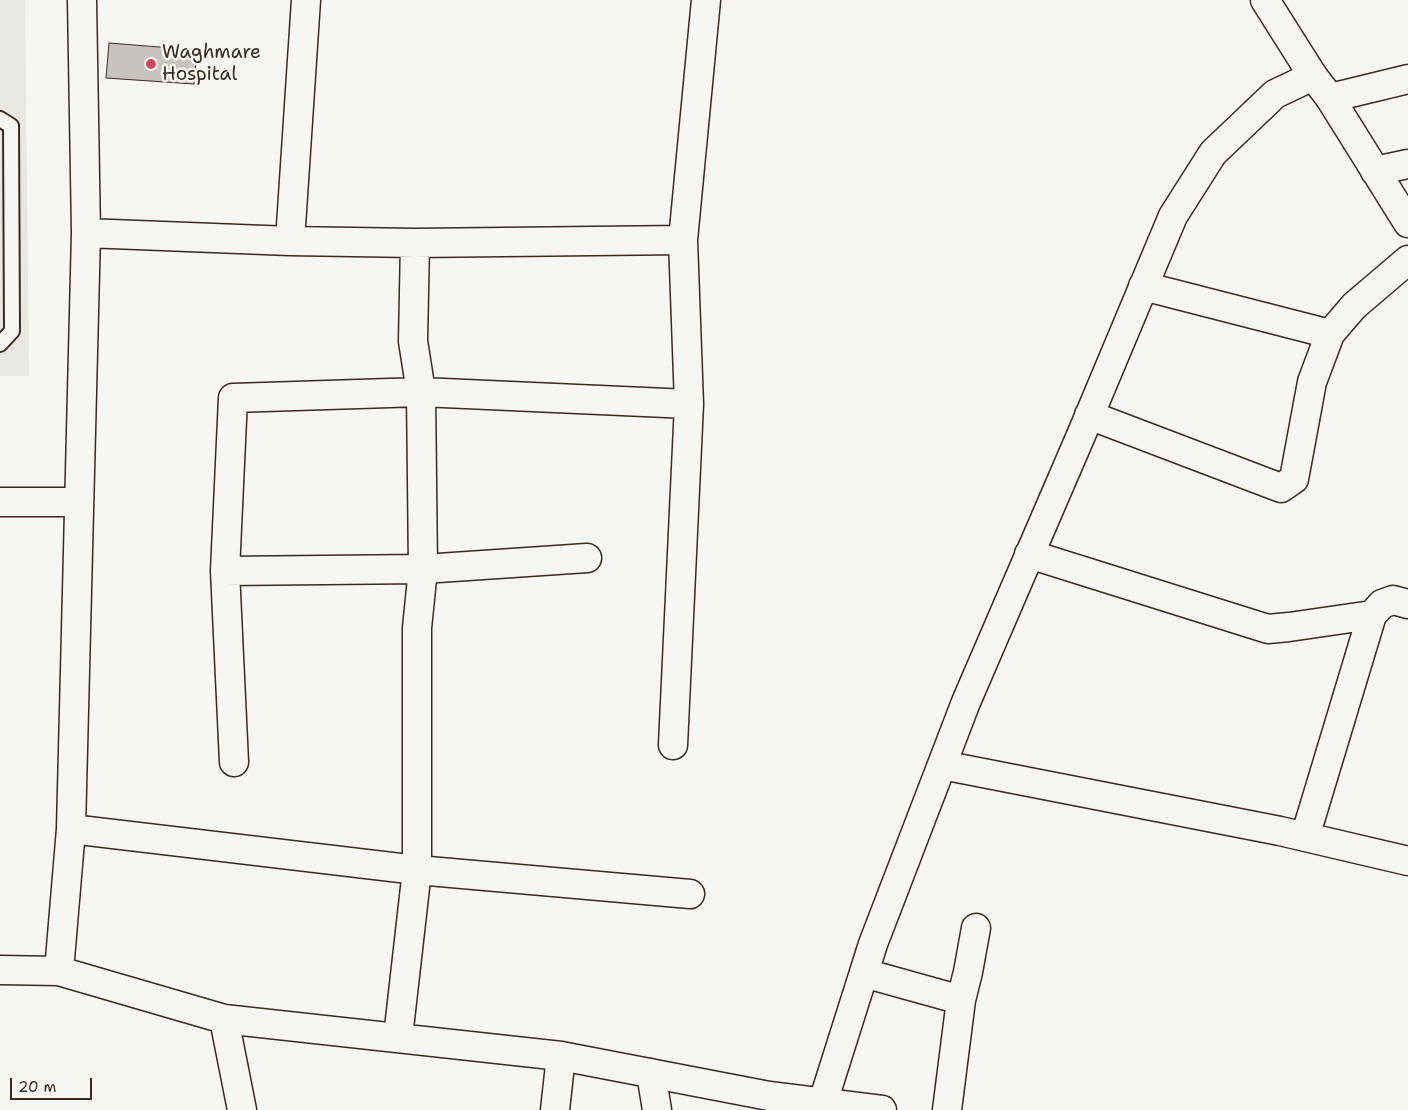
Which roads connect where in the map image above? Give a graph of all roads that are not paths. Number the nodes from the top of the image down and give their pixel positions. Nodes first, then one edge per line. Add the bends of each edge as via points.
1 (82, 0) edge
2 (306, 0) edge
3 (706, 0) edge
4 (1265, 0) edge
5 (1313, 76) junction
6 (1408, 79) edge
7 (1330, 98) junction
8 (0, 119) edge
9 (1408, 164) edge
10 (1375, 171) junction
11 (1408, 223) edge
12 (86, 233) junction
13 (683, 240) junction
14 (290, 241) junction
15 (415, 243) junction
16 (1408, 260) edge
17 (1143, 286) junction
18 (1330, 334) junction
19 (0, 344) edge
20 (421, 392) junction
21 (689, 404) junction
22 (1089, 415) junction
23 (0, 502) edge
24 (79, 502) junction
25 (1029, 554) junction
26 (587, 558) dead end
27 (423, 569) junction
28 (225, 571) junction
29 (1408, 604) edge
30 (1372, 615) junction
31 (673, 745) dead end
32 (234, 762) dead end
33 (942, 765) junction
34 (72, 829) junction
35 (1305, 837) junction
36 (1408, 861) edge
37 (417, 870) junction
38 (690, 894) dead end
39 (976, 928) dead end
40 (0, 970) edge
41 (59, 971) junction
42 (864, 973) junction
43 (961, 1000) junction
44 (224, 1019) junction
45 (398, 1037) junction
46 (561, 1056) junction
47 (652, 1073) junction
48 (822, 1102) junction
49 (242, 1110) edge
50 (555, 1110) edge
51 (658, 1110) edge
52 (882, 1110) edge
53 (947, 1110) edge

1 - 12 street
2 - 14 street
3 - 13 street
4 - 5 street
5 - 7 street
5 - 17 street via 1275,94 1213,153 1173,216
6 - 7 street
7 - 10 street
8 - 19 lane via 11,126 12,331
9 - 10 street
10 - 11 street
12 - 14 street
12 - 24 street
13 - 15 street
13 - 21 street
14 - 15 street
15 - 20 street via 413,341
16 - 18 street via 1354,306
17 - 18 street
17 - 22 street
18 - 22 street via 1312,382 1294,479 1281,488
20 - 21 street
20 - 27 street
20 - 28 street via 233,398
21 - 31 street
22 - 25 street
23 - 24 street
24 - 34 street
25 - 30 street via 1268,629
25 - 33 street
26 - 27 street
27 - 28 street
27 - 37 street via 417,628
28 - 32 street
29 - 30 street via 1393,600 1382,604
30 - 35 street
33 - 35 street
33 - 42 street
34 - 37 street
34 - 41 street
35 - 36 street
37 - 38 street
37 - 45 street
39 - 43 street
40 - 41 street
41 - 44 street
42 - 43 street
42 - 48 street
43 - 53 street
44 - 45 street
44 - 49 street
45 - 46 street
46 - 47 street
46 - 50 street
47 - 48 street via 769,1096
47 - 51 street
48 - 52 street

